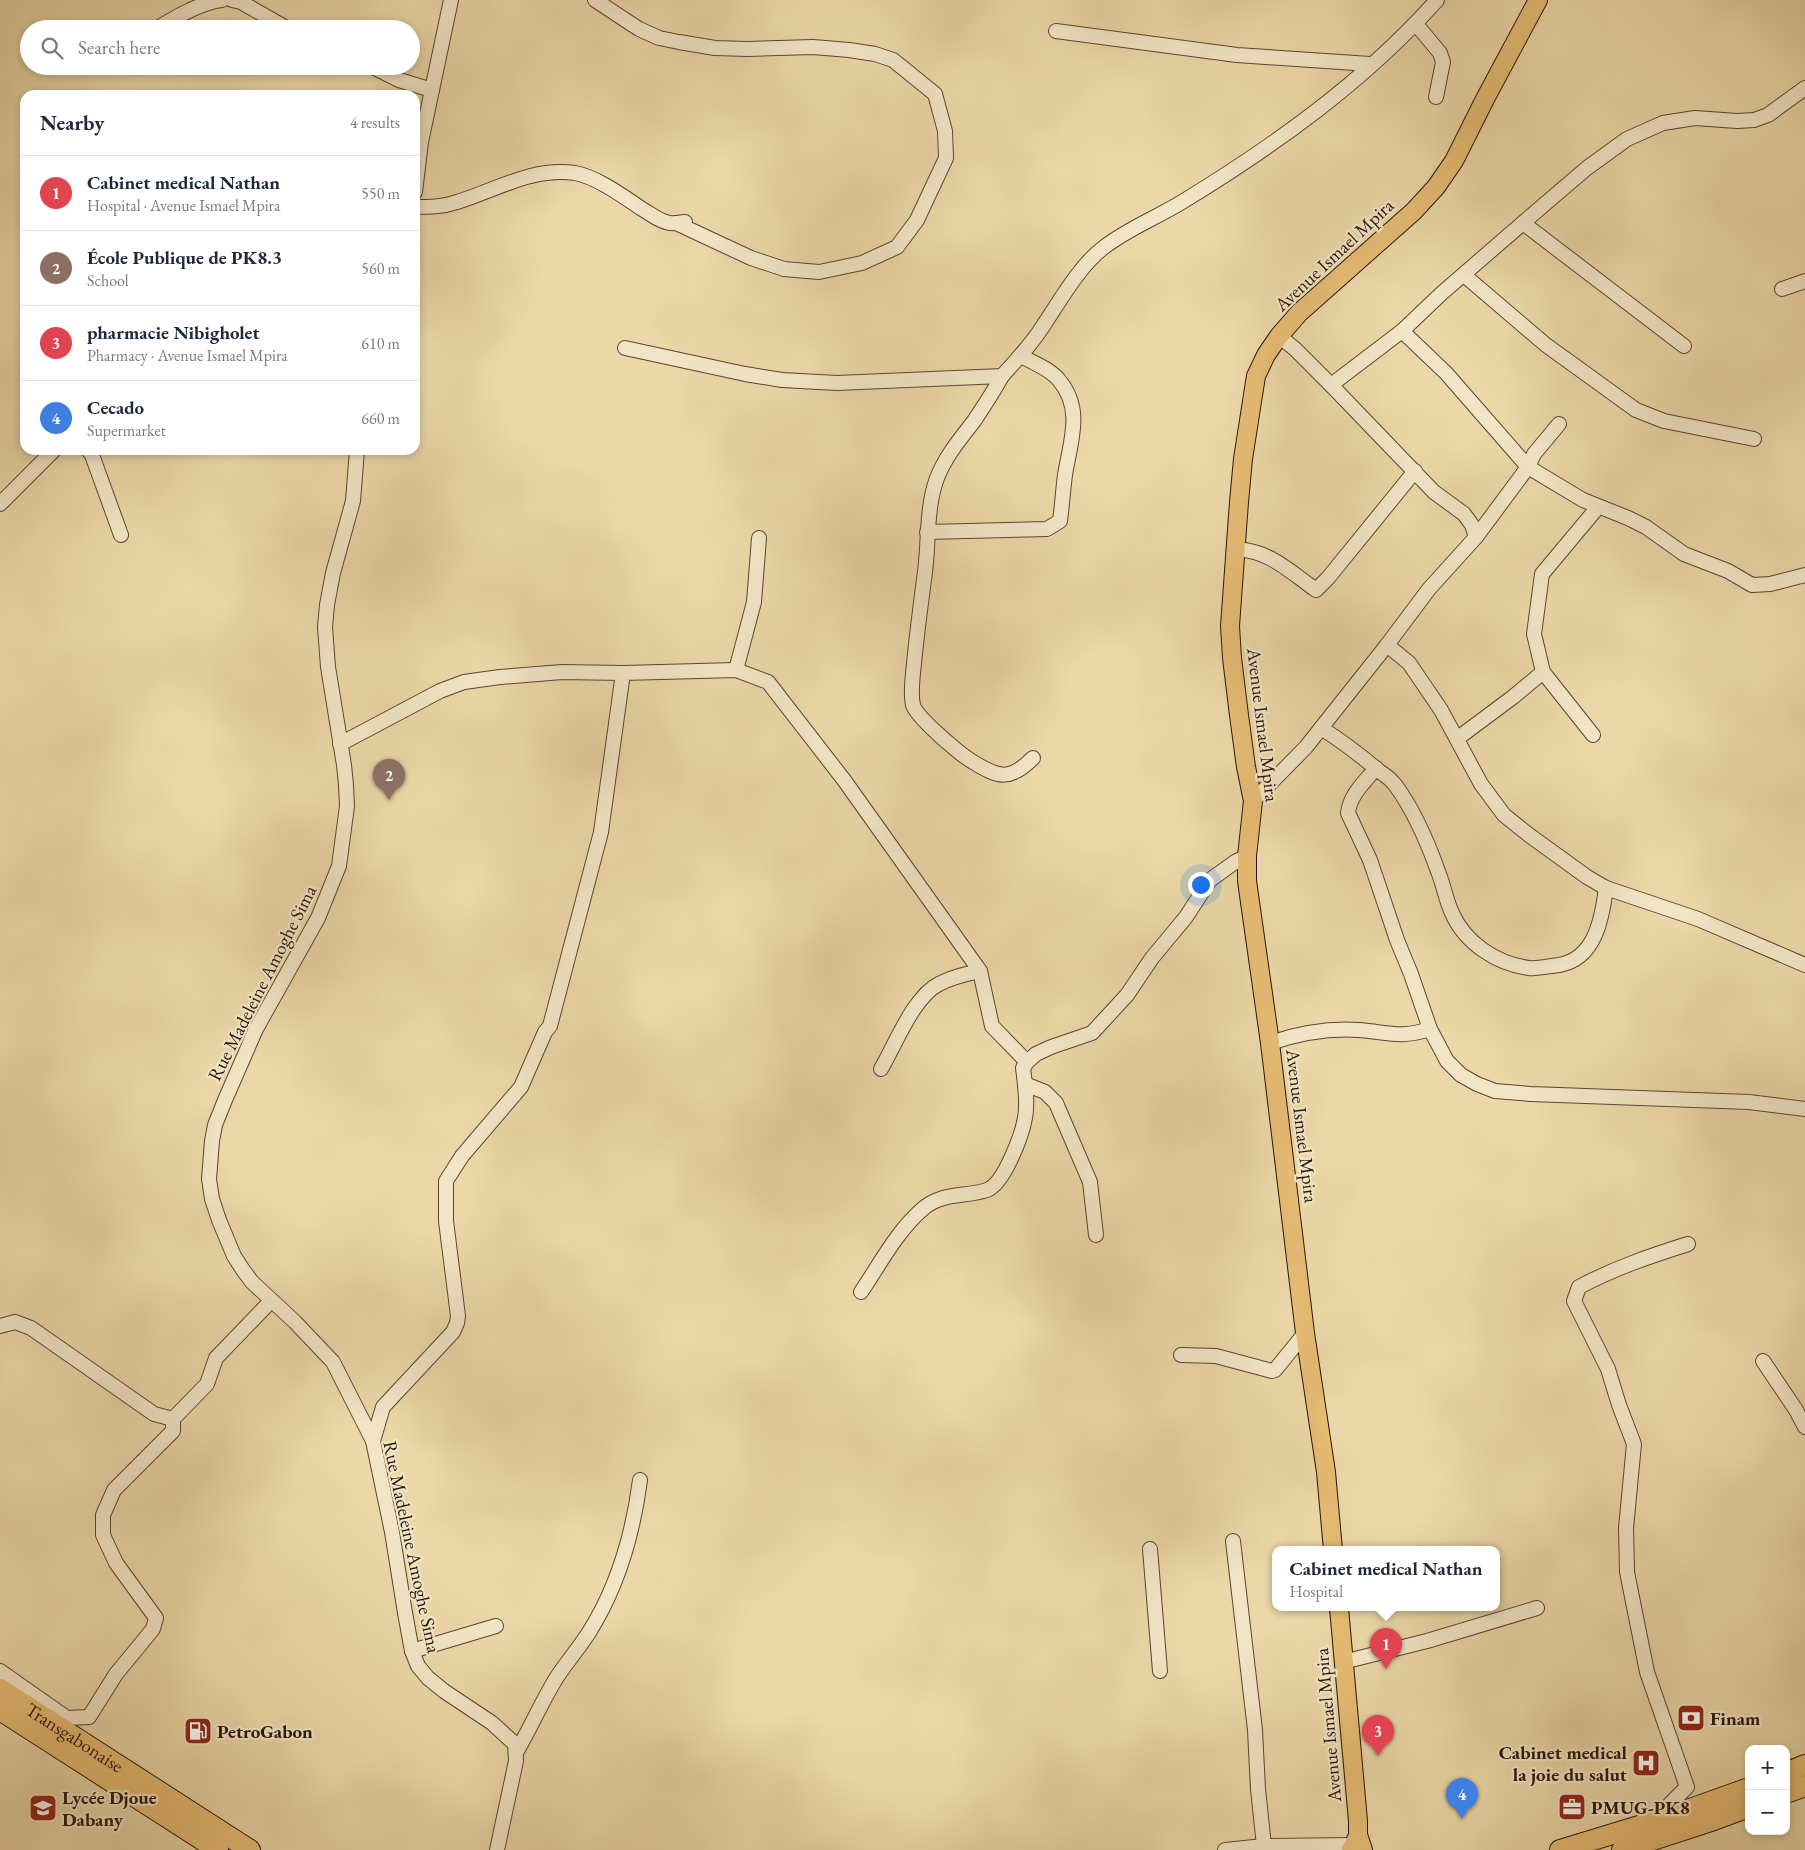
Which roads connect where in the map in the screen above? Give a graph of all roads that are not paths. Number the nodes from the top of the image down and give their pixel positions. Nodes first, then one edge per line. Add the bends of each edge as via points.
1 (222, 0) edge
2 (232, 0) edge
3 (451, 0) edge
4 (595, 0) edge
5 (1436, 0) edge
6 (1538, 0) edge
7 (172, 20) edge
8 (272, 20) edge
9 (1416, 24) junction
10 (1056, 31) dead end
11 (1370, 64) junction
12 (389, 75) edge
13 (1805, 88) edge
14 (432, 90) junction
15 (1436, 97) dead end
16 (420, 150) edge
17 (420, 207) edge
18 (691, 221) dead end
19 (676, 223) junction
20 (1523, 223) junction
21 (1464, 275) junction
22 (1805, 281) edge
23 (1782, 289) dead end
24 (1402, 331) junction
25 (1279, 336) junction
26 (1684, 346) dead end
27 (625, 348) dead end
28 (1021, 356) junction
29 (1002, 376) junction
30 (1331, 385) junction
31 (1559, 424) dead end
32 (1754, 439) dead end
33 (49, 455) edge
34 (92, 455) edge
35 (357, 455) edge
36 (1528, 468) junction
37 (1415, 471) junction
38 (0, 504) edge
39 (1598, 506) junction
40 (927, 532) junction
41 (121, 535) dead end
42 (1476, 537) junction
43 (759, 538) dead end
44 (1234, 550) junction
45 (1805, 575) edge
46 (1387, 645) junction
47 (736, 670) junction
48 (1544, 672) junction
49 (623, 673) junction
50 (1321, 728) junction
51 (1593, 735) dead end
52 (1458, 738) junction
53 (340, 744) junction
54 (1032, 758) dead end
55 (1376, 768) junction
56 (1253, 801) junction
57 (1247, 856) junction
58 (1606, 888) junction
59 (1805, 965) edge
60 (980, 971) junction
61 (1430, 1029) junction
62 (1270, 1043) junction
63 (1027, 1062) junction
64 (881, 1069) dead end
65 (1025, 1084) junction
66 (1805, 1109) edge
67 (1096, 1235) dead end
68 (1688, 1244) dead end
69 (861, 1292) dead end
70 (272, 1301) junction
71 (0, 1326) edge
72 (1305, 1333) junction
73 (1181, 1355) dead end
74 (1763, 1361) dead end
75 (172, 1419) junction
76 (1805, 1427) edge
77 (373, 1441) junction
78 (640, 1480) dead end
79 (1233, 1541) dead end
80 (1333, 1546) edge
81 (1150, 1550) dead end
82 (1537, 1608) dead end
83 (1339, 1611) edge
84 (496, 1626) dead end
85 (412, 1651) junction
86 (1344, 1662) junction
87 (0, 1671) edge
88 (1160, 1672) dead end
89 (0, 1689) edge
90 (0, 1710) edge
91 (58, 1720) junction
92 (516, 1751) junction
93 (1805, 1765) edge
94 (1790, 1771) edge
95 (1745, 1789) edge
96 (1745, 1808) edge
97 (1665, 1818) junction
98 (1264, 1846) junction
99 (1356, 1846) edge
100 (218, 1850) edge
101 (250, 1850) edge
102 (497, 1850) edge
103 (1226, 1850) edge
104 (1560, 1850) edge
105 (1622, 1850) edge

1 - 7 street
2 - 8 street
3 - 14 street
4 - 19 street via 639,29 679,42 715,48 813,47 875,54 892,60 936,94 945,131 946,158 917,220 897,247 862,263 819,272 784,269 751,258
5 - 9 street
6 - 25 main road, Avenue Ismael Mpira via 1454,161 1436,187 1414,211 1299,313
9 - 11 street
9 - 15 street via 1440,53 1443,62
10 - 11 street via 1238,55
11 - 28 street via 1289,132 1180,204 1102,249 1061,298
12 - 14 street
13 - 20 street via 1768,115 1754,120 1695,118 1663,123 1627,139 1587,168
14 - 16 street
17 - 19 street via 455,203 522,178 558,172 593,180 659,220
18 - 19 street
20 - 21 street
20 - 26 street
21 - 24 street
21 - 32 street via 1546,345 1636,410 1664,421
22 - 23 street
24 - 30 street
24 - 36 street via 1446,373
25 - 30 street
25 - 44 main road, Avenue Ismael Mpira via 1256,376
27 - 29 street via 782,380 836,383
28 - 29 street
28 - 40 street via 1059,379 1073,406 1074,429 1060,521 1046,528
29 - 40 street via 990,398 948,455 930,504
30 - 37 street
31 - 36 street via 1534,454
33 - 38 street
34 - 41 street
35 - 53 street, Rue Madeleine Amoghe Sima via 354,501 333,572 325,627
36 - 39 street
36 - 42 street
37 - 42 street via 1434,492 1464,514
37 - 44 street via 1316,590 1256,551
39 - 45 street via 1646,527 1684,554 1728,571 1752,585
39 - 48 street via 1542,574 1534,634
40 - 54 street via 912,677 913,705 930,726 988,772 1008,775 1021,769
42 - 46 street via 1429,589
43 - 47 street via 754,602
44 - 56 main road, Avenue Ismael Mpira via 1230,626 1232,658
46 - 50 street
46 - 52 street via 1408,663
47 - 49 street
47 - 60 street via 768,682 789,707
48 - 51 street
48 - 52 street
49 - 53 street via 562,672 464,682 440,691
49 - 77 street via 601,832 550,1026 521,1087 462,1156 446,1181 446,1221 457,1324 382,1407
50 - 55 street
50 - 56 street
52 - 58 street via 1481,784 1504,815 1586,878
53 - 70 street, Rue Madeleine Amoghe Sima via 347,806 339,866 318,918 256,1029 215,1125 212,1141 210,1179 219,1220 243,1270
55 - 58 street via 1394,784 1411,810 1430,849 1452,914 1475,944 1492,955 1510,964 1530,968 1567,964 1584,953 1594,938 1603,913
55 - 61 street via 1354,795 1348,813 1370,860
56 - 57 main road, Avenue Ismael Mpira
57 - 62 main road, Avenue Ismael Mpira via 1247,880
57 - 63 street via 1210,880 1127,995 1092,1033 1051,1047
58 - 59 street via 1698,919
60 - 63 street via 992,1026
60 - 64 street via 937,984 923,996
61 - 62 street via 1390,1035 1333,1030
61 - 66 street via 1447,1060 1461,1076 1495,1091 1749,1102
62 - 72 main road, Avenue Ismael Mpira
63 - 65 street via 1023,1068
65 - 67 street via 1045,1092 1056,1103 1090,1182
65 - 69 street via 1026,1117 1000,1178 984,1191 956,1194 926,1206 898,1237
68 - 97 street via 1639,1259 1602,1275 1579,1287 1574,1300 1608,1369 1634,1444 1626,1528 1627,1572 1647,1672 1687,1787 1670,1804
70 - 75 street via 216,1358 207,1384
70 - 77 street, Rue Madeleine Amoghe Sima via 333,1362
71 - 75 street via 15,1322 30,1328 154,1414
72 - 73 street via 1272,1371 1216,1356
72 - 80 main road, Avenue Ismael Mpira via 1326,1472
74 - 76 street
75 - 91 street via 173,1431 114,1490 103,1516 103,1535 116,1563 156,1618 152,1629 116,1674 89,1717
77 - 85 street, Rue Madeleine Amoghe Sima
78 - 92 street via 629,1543 606,1601 556,1678
79 - 98 street via 1256,1730
81 - 88 street
82 - 86 street
83 - 86 main road, Avenue Ismael Mpira
84 - 85 street
85 - 92 street, Rue Madeleine Amoghe Sima via 428,1678 511,1738
86 - 99 main road, Avenue Ismael Mpira via 1358,1821
87 - 91 street
89 - 91 highway, Transgabonaise
90 - 100 highway, Transgabonaise
91 - 101 highway, Transgabonaise
92 - 102 street
93 - 94 highway
95 - 97 highway
96 - 105 highway
97 - 104 highway
98 - 99 street
98 - 103 street

